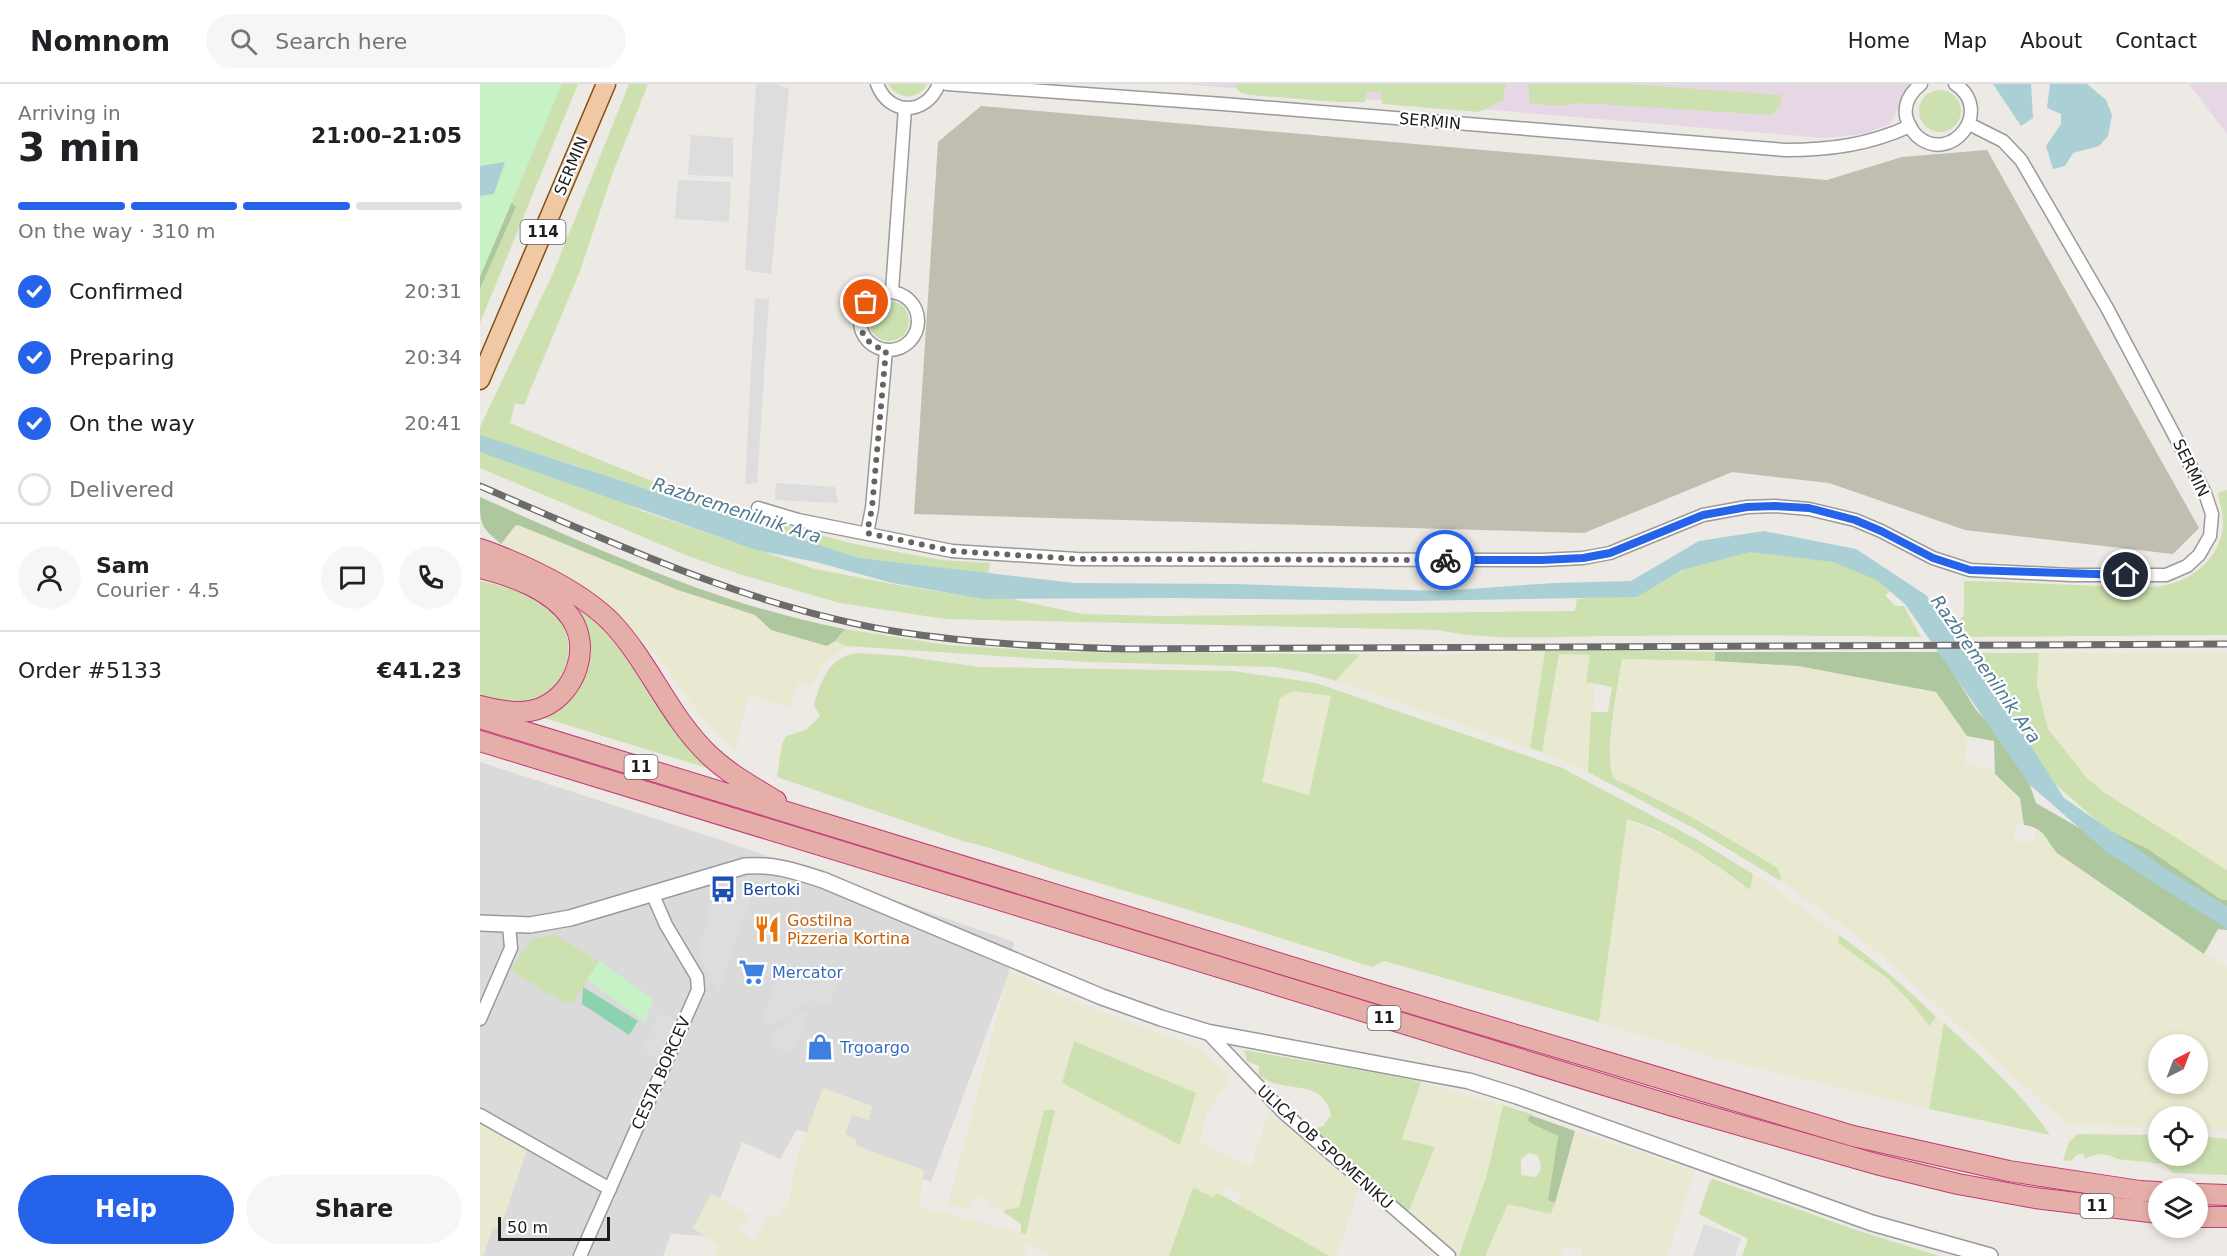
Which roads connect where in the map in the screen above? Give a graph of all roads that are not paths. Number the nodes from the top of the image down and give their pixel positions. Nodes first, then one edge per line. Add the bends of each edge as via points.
1 (606, 84) edge
2 (877, 84) edge
3 (939, 84) edge
4 (947, 84) edge
5 (1921, 84) edge
6 (1955, 84) edge
7 (905, 108) junction
8 (1969, 124) junction
9 (1910, 126) junction
10 (892, 291) junction
11 (886, 350) junction
12 (480, 380) edge
13 (758, 508) dead end
14 (867, 533) junction
15 (483, 553) edge
16 (480, 705) edge
17 (480, 718) edge
18 (480, 741) edge
19 (802, 817) junction
20 (652, 892) junction
21 (480, 923) edge
22 (509, 925) junction
23 (480, 1019) edge
24 (1207, 1032) junction
25 (480, 1115) edge
26 (610, 1189) junction
27 (2148, 1191) edge
28 (2208, 1194) edge
29 (2227, 1195) edge
30 (2148, 1212) edge
31 (2208, 1217) edge
32 (2227, 1217) edge
33 (580, 1256) edge
34 (1449, 1256) edge
35 (1989, 1256) edge

1 - 12 main road, SERMIN / 114
2 - 7 street via 887,101
3 - 7 street via 923,105
4 - 9 street, SERMIN via 1785,150 1825,150 1868,142
5 - 9 street via 1907,103
6 - 8 street via 1969,100
7 - 10 street
8 - 9 street via 1952,141 1936,144 1920,139
8 - 14 street, SERMIN via 2003,141 2021,160 2107,308 2205,493 2212,514 2210,536 2199,555 2173,573 2072,575 1970,570 1933,558 1855,520 1809,508 1775,506 1703,515 1610,553 1542,560 1077,559 952,551
10 - 11 street via 913,304 919,323 910,342
10 - 11 street via 872,296 862,308 859,324 871,345
11 - 14 street
13 - 14 street, SERMIN
15 - 16 highway via 500,573 554,600 570,616 581,643 578,669 564,692 543,707 514,713
15 - 19 highway via 565,589 610,621 708,754 744,782
17 - 19 highway, 11
18 - 30 highway, 11 via 1672,1106 1876,1164 2035,1198
19 - 27 highway, 11 via 1853,1136 2009,1171
20 - 22 street via 570,918
20 - 24 street via 745,866 785,867 1102,997
20 - 26 street, CESTA BORCEV via 666,925 697,977 698,990
21 - 22 street
22 - 23 street via 511,948
24 - 34 street, ULICA OB SPOMENIKU via 1284,1113
24 - 35 street via 1469,1081 1872,1223
25 - 26 street
26 - 33 street, CESTA BORCEV
28 - 29 highway
31 - 32 highway

